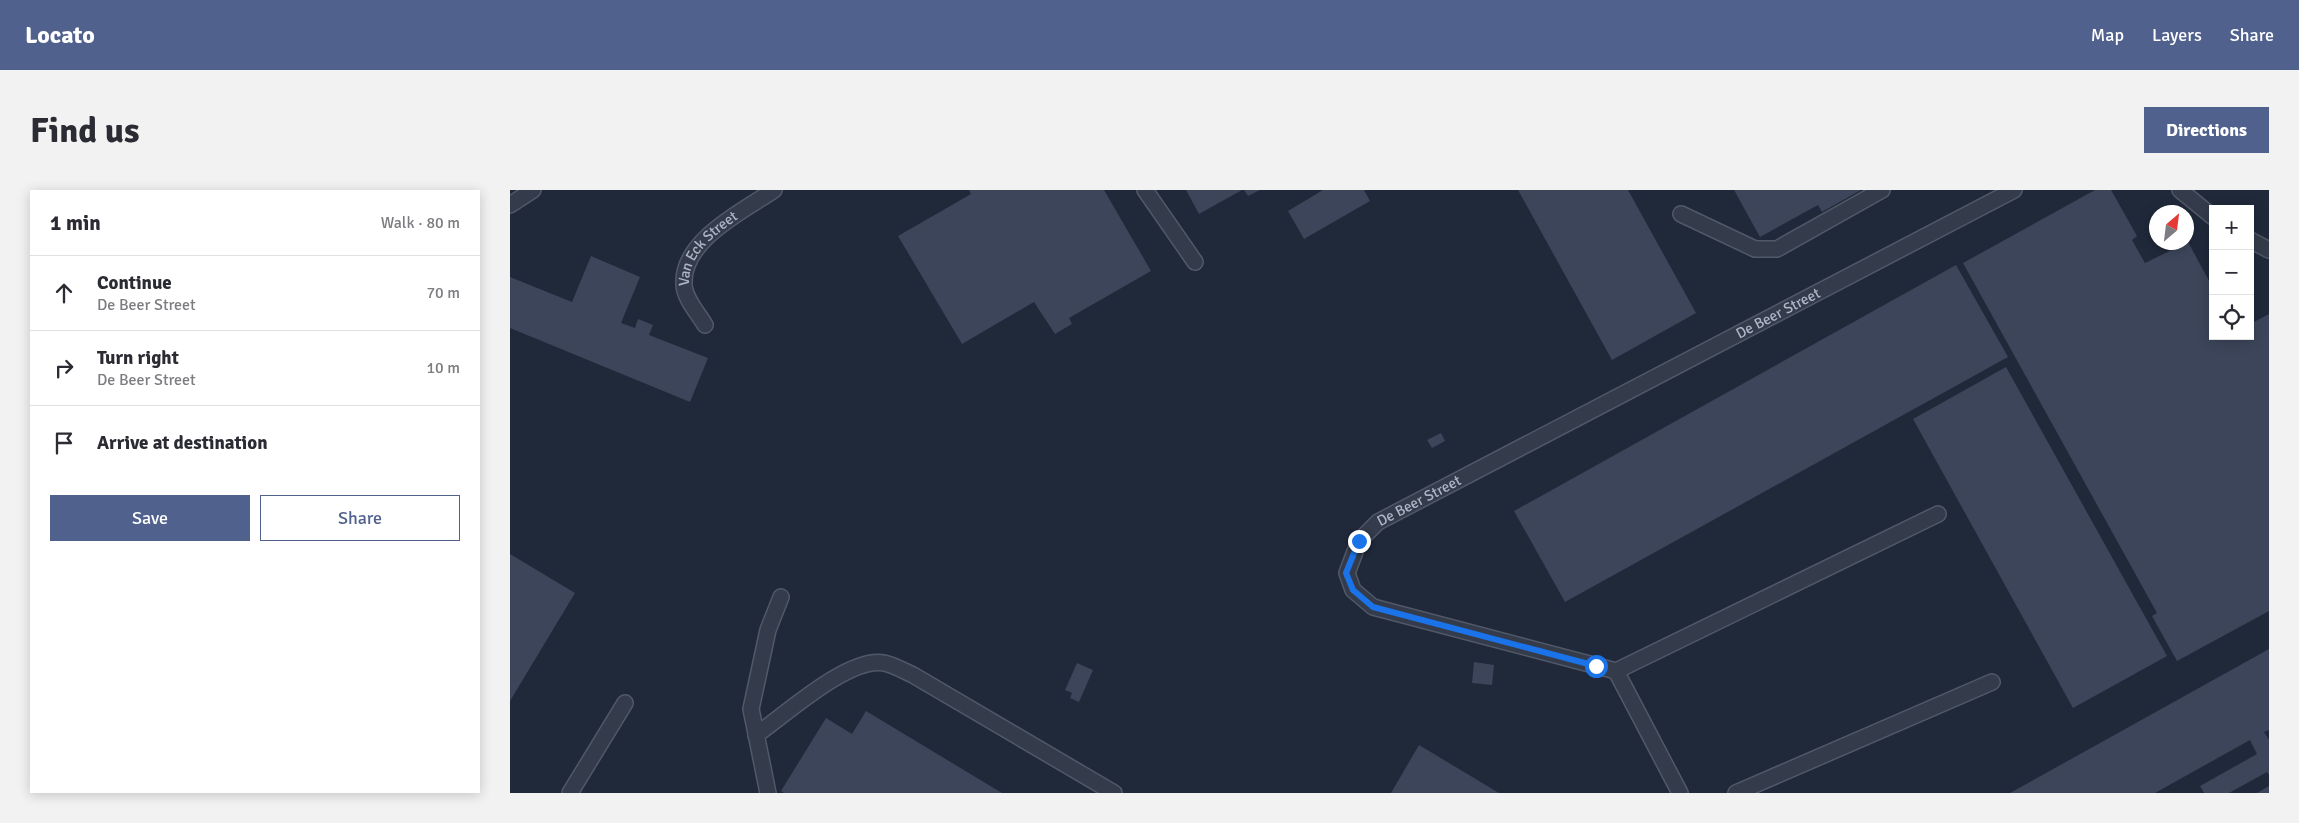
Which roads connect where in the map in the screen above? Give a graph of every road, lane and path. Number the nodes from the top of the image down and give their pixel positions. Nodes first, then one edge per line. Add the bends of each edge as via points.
1 (532, 190) edge
2 (774, 190) edge
3 (1145, 190) edge
4 (1882, 190) edge
5 (2014, 190) edge
6 (2180, 190) edge
7 (510, 205) edge
8 (1681, 214) dead end
9 (2209, 214) edge
10 (2254, 242) edge
11 (2269, 250) edge
12 (1195, 262) dead end
13 (706, 325) dead end
14 (1938, 514) dead end
15 (780, 596) dead end
16 (1616, 671) junction
17 (1992, 682) dead end
18 (625, 703) dead end
19 (756, 735) junction
20 (570, 793) edge
21 (768, 793) edge
22 (1114, 793) edge
23 (1680, 793) edge
24 (1736, 793) edge

1 - 7 lane
2 - 13 lane, Van Eck Street via 714,230 694,250 685,270 684,285
3 - 12 lane
4 - 8 lane via 1777,249 1755,249
5 - 16 lane, De Beer Street via 1378,522 1359,541 1346,573 1353,590 1373,607
6 - 9 lane
10 - 11 lane
14 - 16 lane
15 - 19 lane via 768,630 751,709
16 - 23 lane
17 - 24 lane
18 - 20 lane
19 - 21 lane
19 - 22 lane via 834,678 856,666 883,663 913,675

